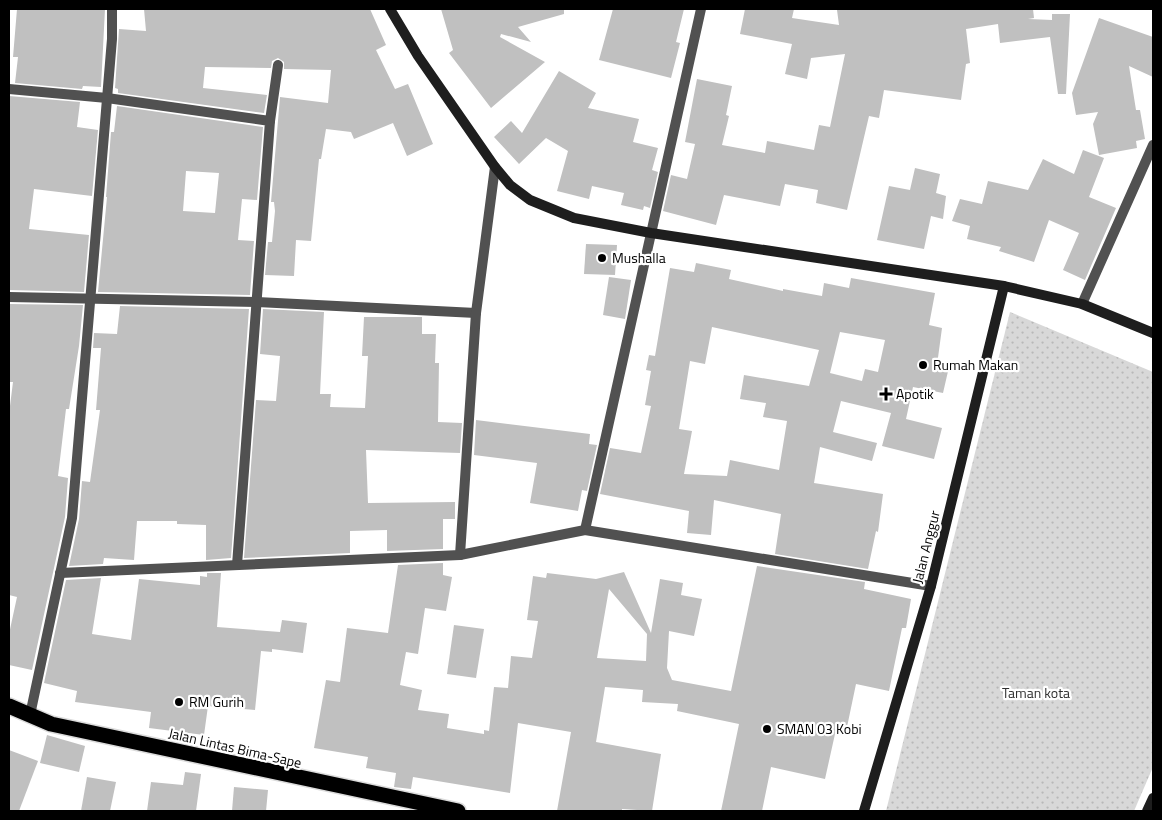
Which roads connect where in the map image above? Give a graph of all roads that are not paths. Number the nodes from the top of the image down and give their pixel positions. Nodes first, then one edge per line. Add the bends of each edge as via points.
1 (112, 9) edge
2 (390, 9) edge
3 (702, 9) edge
4 (278, 65) dead end
5 (9, 89) edge
6 (107, 98) junction
7 (270, 121) junction
8 (1153, 145) edge
9 (495, 167) junction
10 (652, 233) junction
11 (1004, 286) junction
12 (9, 297) edge
13 (91, 300) junction
14 (257, 302) junction
15 (1082, 304) junction
16 (476, 313) junction
17 (1153, 332) edge
18 (585, 530) junction
19 (460, 554) junction
20 (237, 565) junction
21 (60, 573) junction
22 (931, 586) junction
23 (9, 706) edge
24 (30, 715) junction
25 (1153, 798) edge
26 (458, 811) edge
27 (864, 811) edge
28 (1147, 811) edge

1 - 6 street
2 - 9 street via 418,56
3 - 10 street
4 - 7 street
5 - 6 street
6 - 7 street
6 - 13 street
7 - 14 street
8 - 15 street
9 - 10 street via 510,185 530,200 574,218
9 - 16 street
10 - 11 street
10 - 18 street
11 - 15 street
11 - 22 street, Jalan Anggur
12 - 13 street
13 - 14 street
13 - 21 street via 72,518
14 - 16 street
14 - 20 street
15 - 17 street
16 - 19 street
18 - 19 street
18 - 22 street
19 - 20 street
20 - 21 street
21 - 24 street
22 - 27 street, Jalan Anggur
23 - 24 highway, Jalan Lintas Bima-Sape
24 - 26 highway, Jalan Lintas Bima-Sape via 60,726
25 - 28 street

